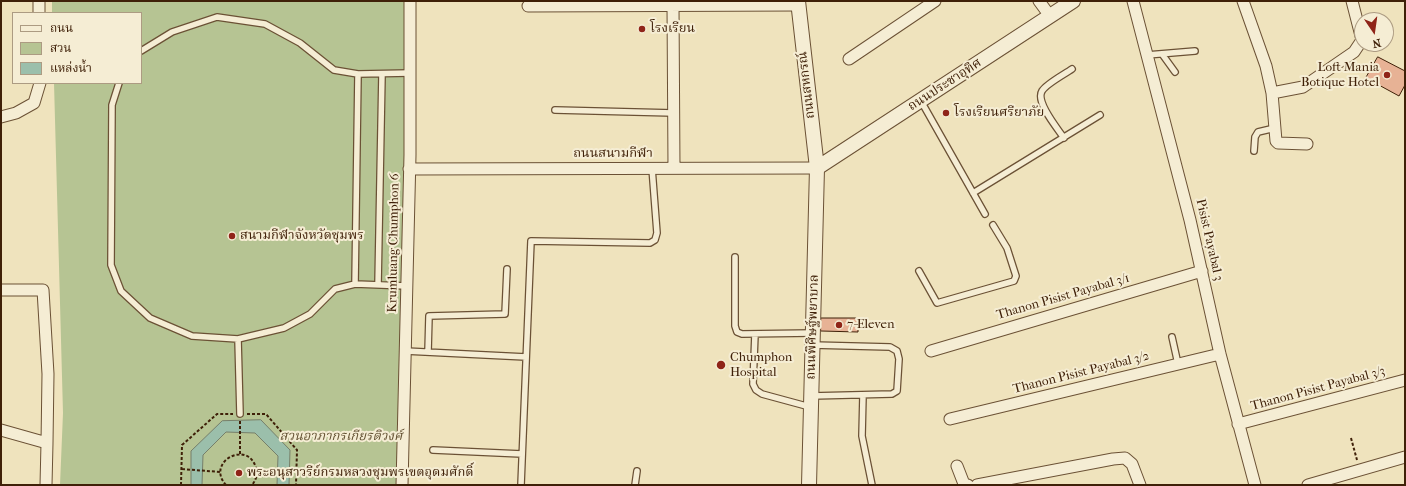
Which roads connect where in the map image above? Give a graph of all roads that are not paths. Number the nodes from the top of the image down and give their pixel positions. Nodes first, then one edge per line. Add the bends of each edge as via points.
1 (39, 1) edge
2 (410, 1) edge
3 (935, 1) edge
4 (1039, 1) edge
5 (1072, 1) edge
6 (1133, 1) edge
7 (1243, 1) edge
8 (1352, 1) edge
9 (798, 3) edge
10 (528, 6) dead end
11 (673, 6) junction
12 (39, 12) edge
13 (1355, 12) edge
14 (1050, 16) junction
15 (142, 50) edge
16 (1195, 51) dead end
17 (1354, 52) edge
18 (1162, 54) junction
19 (1147, 55) junction
20 (849, 59) dead end
21 (1072, 68) dead end
22 (1175, 72) dead end
23 (358, 74) junction
24 (382, 74) junction
25 (410, 74) junction
26 (40, 84) edge
27 (119, 84) edge
28 (1272, 92) junction
29 (920, 101) junction
30 (555, 110) dead end
31 (674, 113) junction
32 (1100, 115) dead end
33 (1, 117) edge
34 (1275, 128) junction
35 (1064, 138) junction
36 (1307, 144) dead end
37 (1254, 151) dead end
38 (652, 168) junction
39 (674, 168) junction
40 (817, 168) junction
41 (409, 169) junction
42 (973, 193) junction
43 (985, 214) dead end
44 (993, 225) dead end
45 (735, 257) dead end
46 (507, 269) dead end
47 (919, 271) dead end
48 (1202, 271) junction
49 (355, 284) junction
50 (378, 285) junction
51 (407, 286) junction
52 (1, 290) edge
53 (755, 334) junction
54 (1172, 337) dead end
55 (238, 339) junction
56 (812, 339) junction
57 (931, 350) dead end
58 (406, 352) junction
59 (428, 352) junction
60 (1220, 354) junction
61 (526, 357) junction
62 (1178, 364) junction
63 (1405, 380) edge
64 (863, 394) junction
65 (811, 402) junction
66 (240, 414) road end
67 (950, 419) dead end
68 (1238, 424) junction
69 (1, 430) edge
70 (47, 443) junction
71 (433, 450) dead end
72 (522, 454) junction
73 (1405, 457) edge
74 (956, 466) dead end
75 (637, 472) dead end
76 (46, 485) edge
77 (402, 485) edge
78 (521, 485) edge
79 (635, 485) edge
80 (808, 485) edge
81 (872, 485) edge
82 (968, 485) edge
83 (977, 485) edge
84 (1140, 485) edge
85 (1255, 485) edge
86 (1308, 485) edge

1 - 12 street
2 - 25 street, Krumluang Chumphon 6
3 - 20 street
4 - 14 street
5 - 14 street, ถนนประชาอุทิศ
6 - 19 street, Pisist Payabal 3
7 - 28 street via 1266,66
8 - 13 street
9 - 11 street
9 - 40 street, ถนนสหกรณ์
10 - 11 street
11 - 31 street
14 - 29 street, ถนนประชาอุทิศ
15 - 23 lane via 172,32 217,17 265,24 300,44 334,70
16 - 18 lane
17 - 28 street via 1303,87
18 - 19 lane
18 - 22 lane
19 - 48 street, Pisist Payabal 3
21 - 35 lane via 1042,91 1040,99
23 - 24 lane
23 - 49 lane
24 - 25 lane
24 - 50 lane
25 - 41 street, Krumluang Chumphon 6
26 - 33 street via 34,103 16,114
27 - 55 lane via 112,105 111,265 121,291 150,318 192,336
28 - 34 street
29 - 40 street, ถนนประชาอุทิศ
29 - 42 lane
30 - 31 lane
31 - 39 street
32 - 35 lane
34 - 36 street via 1278,143
34 - 37 lane via 1258,132
35 - 42 lane
38 - 39 street, ถนนสนามกีฬา
38 - 41 street, ถนนสนามกีฬา
38 - 61 lane via 657,233 655,240 650,243 531,241
39 - 40 street, ถนนสนามกีฬา
40 - 56 street, ถนนพิศิษฐ์พยาบาล
41 - 51 street, Krumluang Chumphon 6
42 - 43 lane
44 - 47 lane via 1007,248 1016,276 1014,281 937,303
45 - 53 lane via 735,326 737,332
46 - 59 lane via 505,314 429,316
48 - 57 street, Thanon Pisist Payabal 3/1
48 - 60 street, Pisist Payabal 3
49 - 50 lane
49 - 55 lane via 335,290 310,314 284,328
50 - 51 lane
51 - 58 street, Krumluang Chumphon 6
52 - 70 street via 43,290 48,374
53 - 56 lane
53 - 65 lane via 756,390 762,394
54 - 62 lane
55 - 66 lane
56 - 64 lane via 890,346 897,351 897,391 892,394
56 - 65 street, ถนนพิศิษฐ์พยาบาล
58 - 59 lane
58 - 77 street, Krumluang Chumphon 6
59 - 61 lane
60 - 62 street, Thanon Pisist Payabal 3/2
60 - 68 street, Pisist Payabal 3
61 - 72 lane
62 - 67 street, Thanon Pisist Payabal 3/2
63 - 68 street, Thanon Pisist Payabal 3/3
64 - 65 lane
64 - 81 lane via 862,436
65 - 80 street, ถนนพิศิษฐ์พยาบาล
68 - 85 street, Pisist Payabal 3
69 - 70 street
70 - 76 street
71 - 72 lane
72 - 78 lane
73 - 86 street
74 - 82 street via 964,484
75 - 79 lane
83 - 84 street via 1125,458 1132,464

